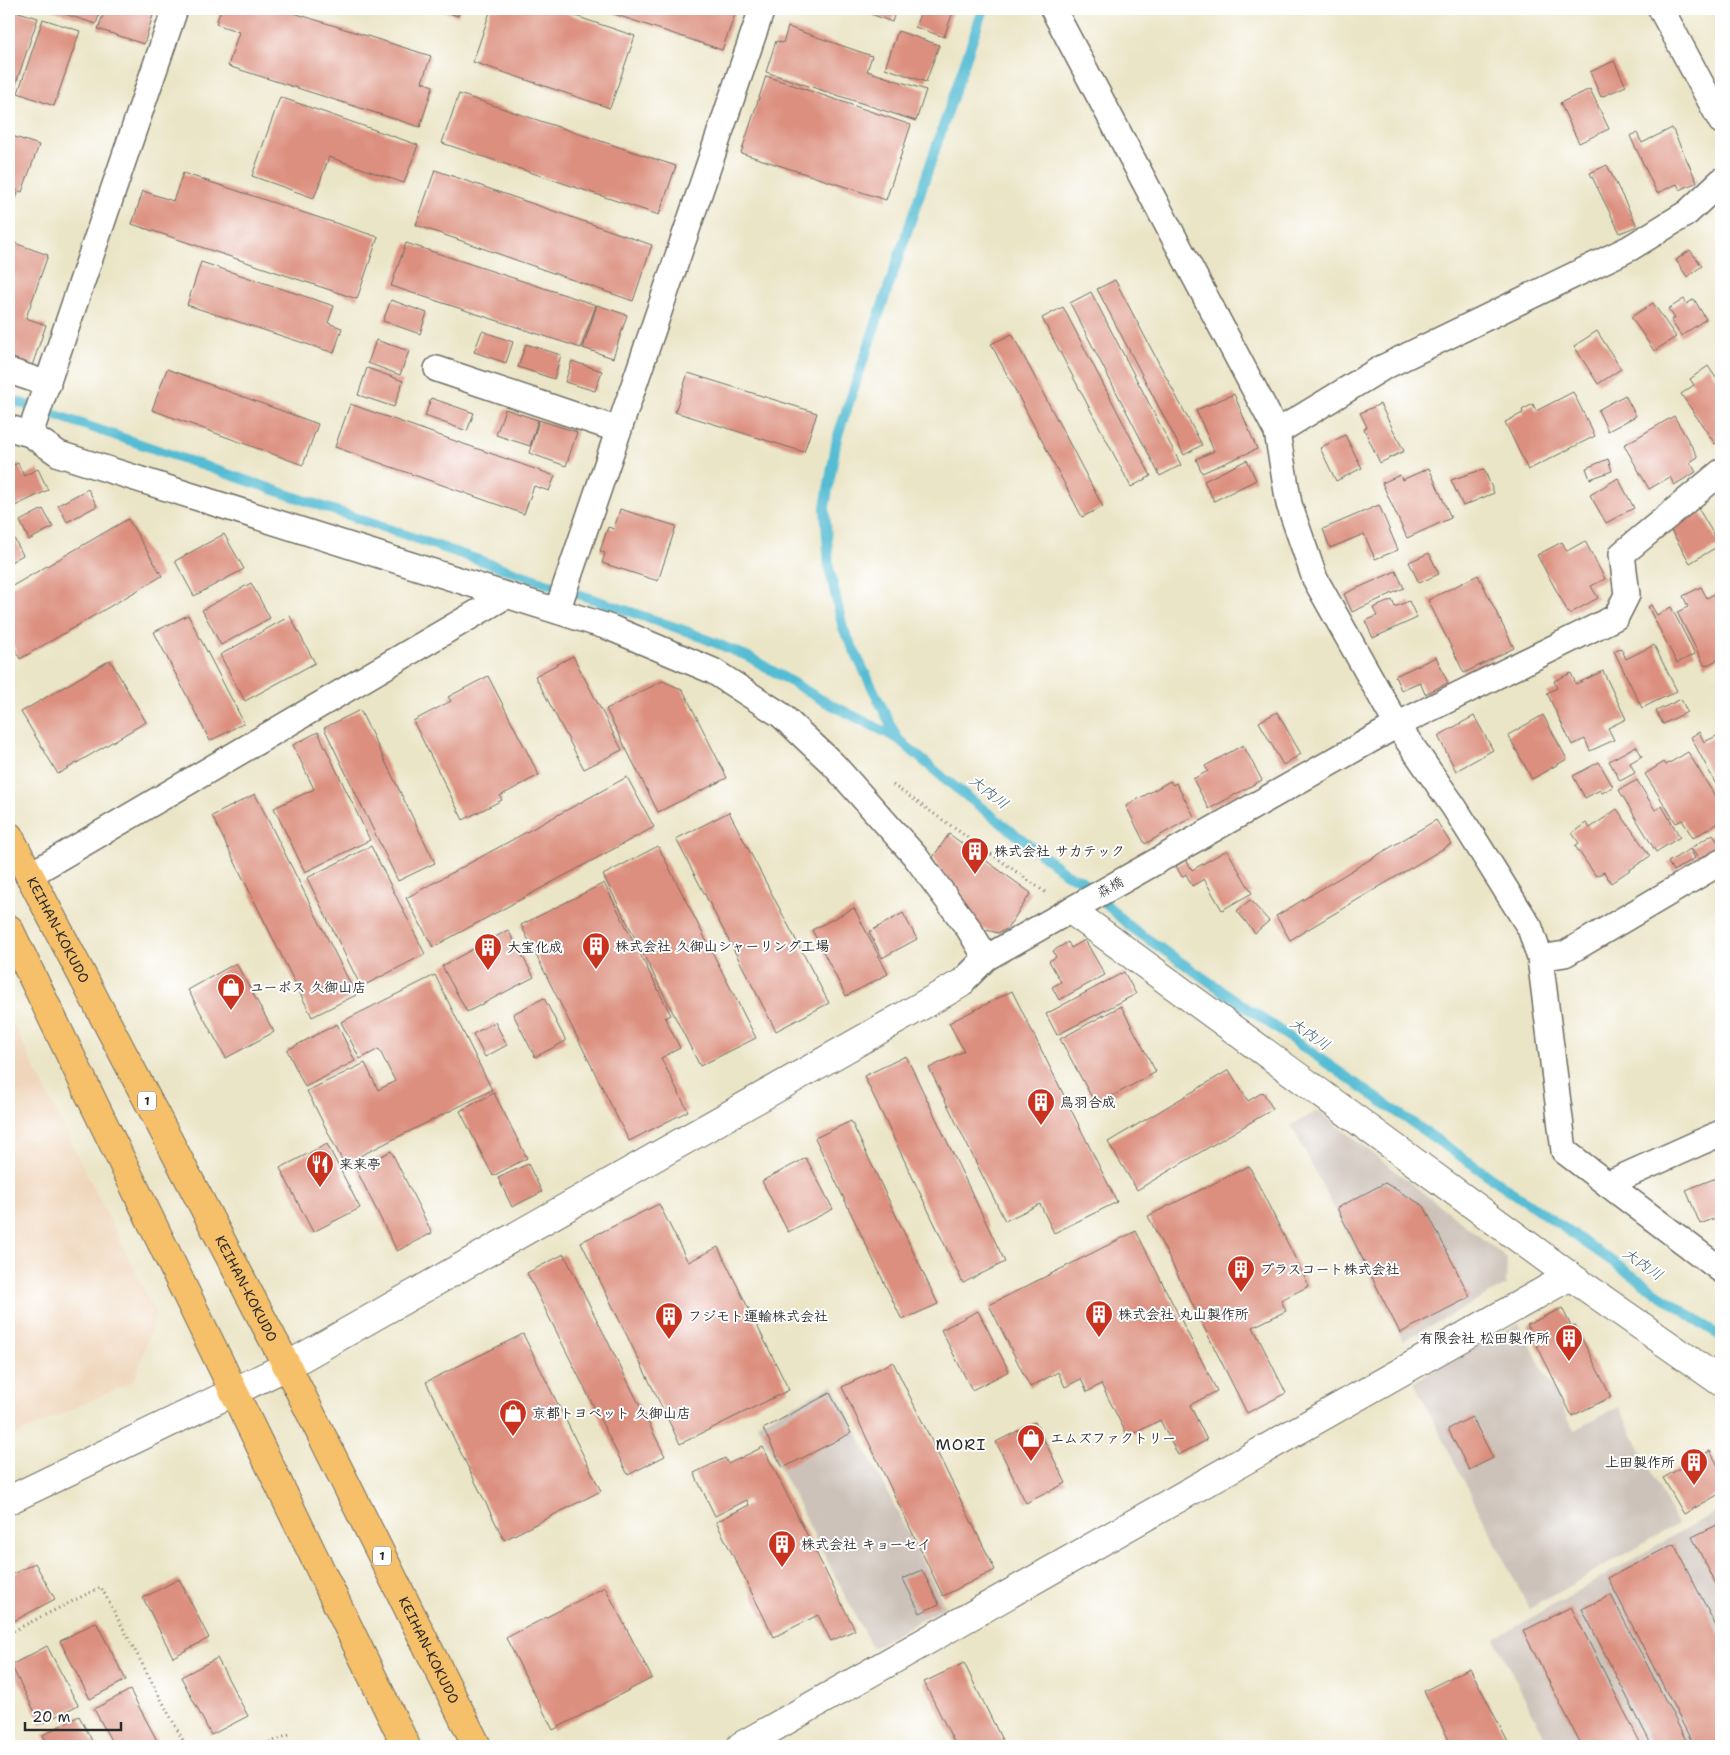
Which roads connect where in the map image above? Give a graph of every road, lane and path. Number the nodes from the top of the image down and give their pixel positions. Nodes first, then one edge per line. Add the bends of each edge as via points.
1 (175, 9) edge
2 (762, 9) edge
3 (1661, 9) edge
4 (1061, 12) edge
5 (1721, 121) edge
6 (1721, 181) edge
7 (437, 369) dead end
8 (9, 371) edge
9 (48, 384) junction
10 (619, 430) junction
11 (20, 431) edge
12 (1277, 432) junction
13 (1721, 472) edge
14 (507, 595) junction
15 (557, 611) junction
16 (1397, 725) junction
17 (893, 785) dead end
18 (9, 836) edge
19 (1721, 862) edge
20 (28, 876) junction
21 (1076, 907) junction
22 (9, 929) edge
23 (986, 958) junction
24 (1540, 958) junction
25 (960, 984) joint
26 (1721, 1133) edge
27 (1607, 1184) junction
28 (1721, 1270) edge
29 (1570, 1276) junction
30 (287, 1366) junction
31 (1721, 1382) edge
32 (233, 1392) junction
33 (9, 1500) edge
34 (9, 1633) edge
35 (289, 1735) dead end
36 (186, 1746) edge
37 (260, 1746) edge
38 (406, 1746) edge
39 (477, 1746) edge
40 (741, 1746) edge

1 - 9 street
2 - 10 street
3 - 5 street
4 - 12 street
6 - 12 street via 1687,213 1630,248 1382,368
7 - 10 street
8 - 9 street
9 - 11 street
10 - 15 street
11 - 14 street via 59,454
12 - 16 street via 1288,504 1315,578
13 - 16 street, 森橋 via 1622,554 1627,595 1616,617
14 - 15 street
14 - 20 street
15 - 23 street via 611,628 713,671 781,715 833,764 915,856
16 - 21 street, 森橋
16 - 24 street via 1530,928
17 - 21 path
18 - 20 highway, KEIHAN-KOKUDO / 1
19 - 24 street via 1565,954
20 - 30 highway, KEIHAN-KOKUDO / 1
21 - 23 street, 森橋
21 - 29 street
22 - 32 highway
23 - 25 street, 森橋
24 - 27 street via 1564,1151
25 - 30 street
26 - 27 street
27 - 28 street
29 - 31 street
29 - 40 street
30 - 32 street
30 - 39 highway, KEIHAN-KOKUDO / 1
32 - 33 street
32 - 38 highway
34 - 36 path via 101,1587
35 - 37 path

